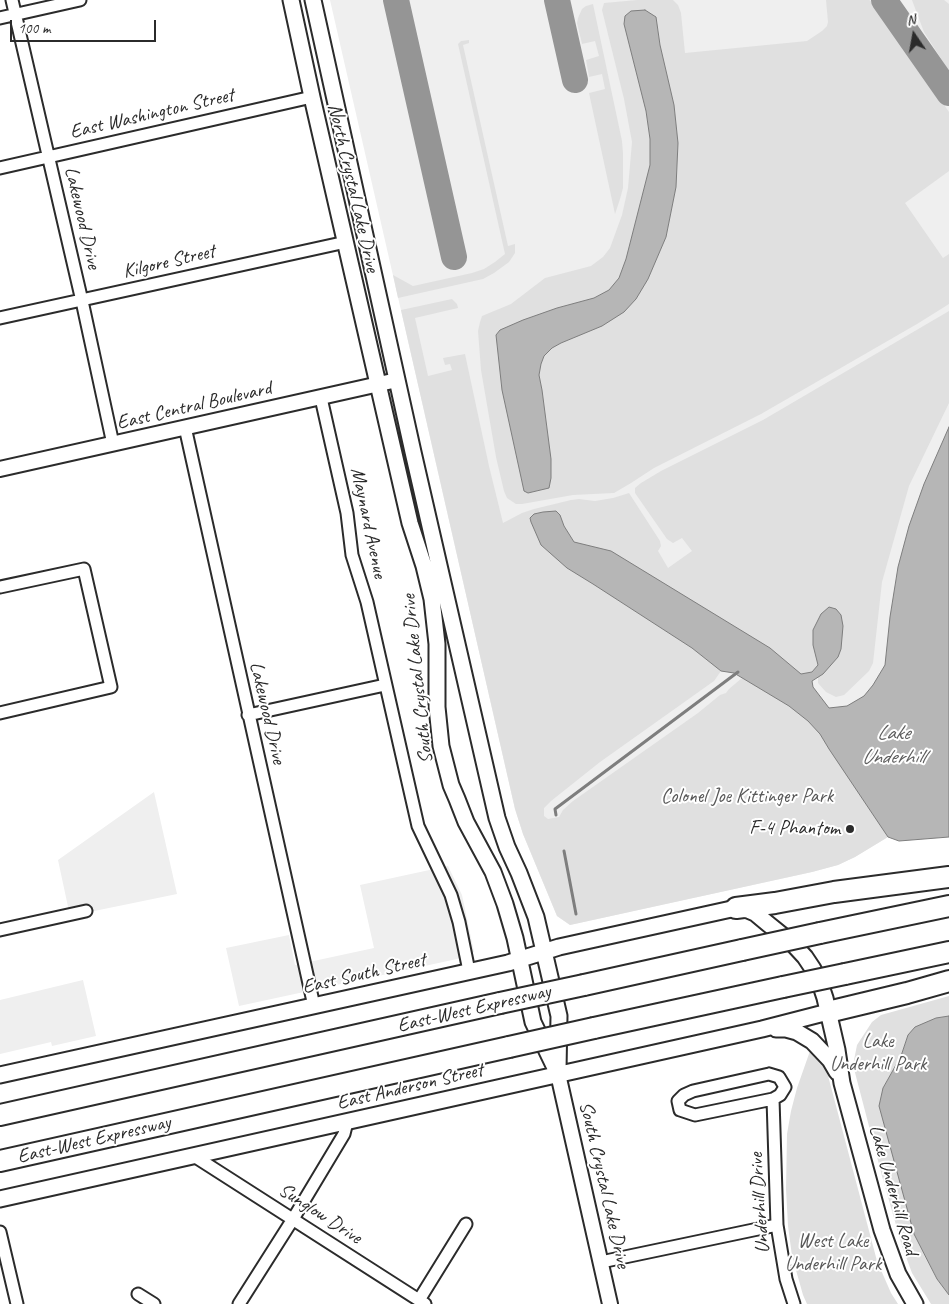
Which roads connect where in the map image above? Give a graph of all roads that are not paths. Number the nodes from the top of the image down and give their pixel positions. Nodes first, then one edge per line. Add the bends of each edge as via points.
1 (12, 0) edge
2 (80, 0) edge
3 (291, 0) edge
4 (313, 0) edge
5 (16, 15) junction
6 (0, 18) edge
7 (312, 97) junction
8 (49, 157) junction
9 (0, 168) edge
10 (346, 242) junction
11 (82, 301) junction
12 (0, 318) edge
13 (397, 380) junction
14 (378, 385) junction
15 (321, 398) junction
16 (185, 427) junction
17 (113, 444) junction
18 (0, 469) edge
19 (0, 587) edge
20 (385, 685) junction
21 (0, 712) edge
22 (248, 715) junction
23 (949, 876) edge
24 (949, 906) edge
25 (736, 908) junction
26 (86, 911) dead end
27 (0, 930) edge
28 (544, 951) junction
29 (949, 952) edge
30 (519, 960) junction
31 (469, 972) junction
32 (949, 980) edge
33 (314, 1006) junction
34 (828, 1012) junction
35 (762, 1029) junction
36 (558, 1074) junction
37 (0, 1075) edge
38 (842, 1083) junction
39 (773, 1099) junction
40 (3, 1115) edge
41 (347, 1122) junction
42 (194, 1156) junction
43 (9, 1159) edge
44 (0, 1199) edge
45 (293, 1219) junction
46 (466, 1224) dead end
47 (777, 1225) junction
48 (0, 1232) edge
49 (601, 1262) junction
50 (138, 1294) dead end
51 (422, 1302) edge
52 (17, 1304) edge
53 (154, 1304) edge
54 (239, 1304) edge
55 (610, 1304) edge
56 (794, 1304) edge
57 (915, 1304) edge

1 - 5 street, Lakewood Drive
2 - 5 street
3 - 7 main road, North Crystal Lake Drive
4 - 13 main road, North Crystal Lake Drive
5 - 6 street
5 - 8 street, Lakewood Drive
7 - 8 street, East Washington Street
7 - 10 main road, North Crystal Lake Drive
8 - 9 street, East Washington Street
8 - 11 street, Lakewood Drive
10 - 11 street, Kilgore Street
10 - 14 main road, North Crystal Lake Drive
11 - 12 street, Kilgore Street
11 - 17 street, Lakewood Drive
13 - 14 street, East Central Boulevard
13 - 28 main road, South Crystal Lake Drive via 497,818 532,905
14 - 15 street, East Central Boulevard
14 - 30 main road, South Crystal Lake Drive via 410,523 432,599 441,746 466,822 506,904
15 - 16 street, East Central Boulevard
15 - 20 street, Maynard Avenue via 347,512 352,555 367,602
16 - 17 street, East Central Boulevard
16 - 22 street, Lakewood Drive
17 - 18 street, East Central Boulevard
19 - 21 street via 84,569 111,687
20 - 22 street
20 - 31 street, Maynard Avenue via 418,826 451,895
22 - 33 street, Lakewood Drive
23 - 25 highway
24 - 40 highway, East-West Expressway, bridge via 584,984
25 - 28 main road, East South Street
25 - 34 main road, Lake Underhill Road via 755,913 805,957 820,983
26 - 27 street
28 - 30 main road, East South Street
28 - 36 main road, South Crystal Lake Drive via 560,1016
29 - 43 highway, East-West Expressway, bridge
30 - 31 main road, East South Street
30 - 36 main road, South Crystal Lake Drive via 533,1022
31 - 33 main road, East South Street
32 - 34 highway
33 - 37 main road, East South Street
34 - 35 main road, East Anderson Street
34 - 38 main road, Lake Underhill Road
35 - 36 main road, East Anderson Street
35 - 38 main road, Lake Underhill Road via 802,1034 830,1060
36 - 41 main road, East Anderson Street
36 - 49 street, South Crystal Lake Drive
38 - 57 main road, Lake Underhill Road via 886,1244
39 - 39 street via 785,1087 779,1077 769,1074 693,1091 678,1101 680,1110 695,1115
39 - 47 street, Underhill Drive
41 - 42 main road, East Anderson Street
41 - 45 street via 344,1134
42 - 44 main road, East Anderson Street
42 - 45 street, Sunglow Drive
45 - 51 street, Sunglow Drive
45 - 54 street
46 - 51 street
47 - 49 street
47 - 56 street, Underhill Drive via 786,1279
48 - 52 street
49 - 55 street, South Crystal Lake Drive
50 - 53 street

